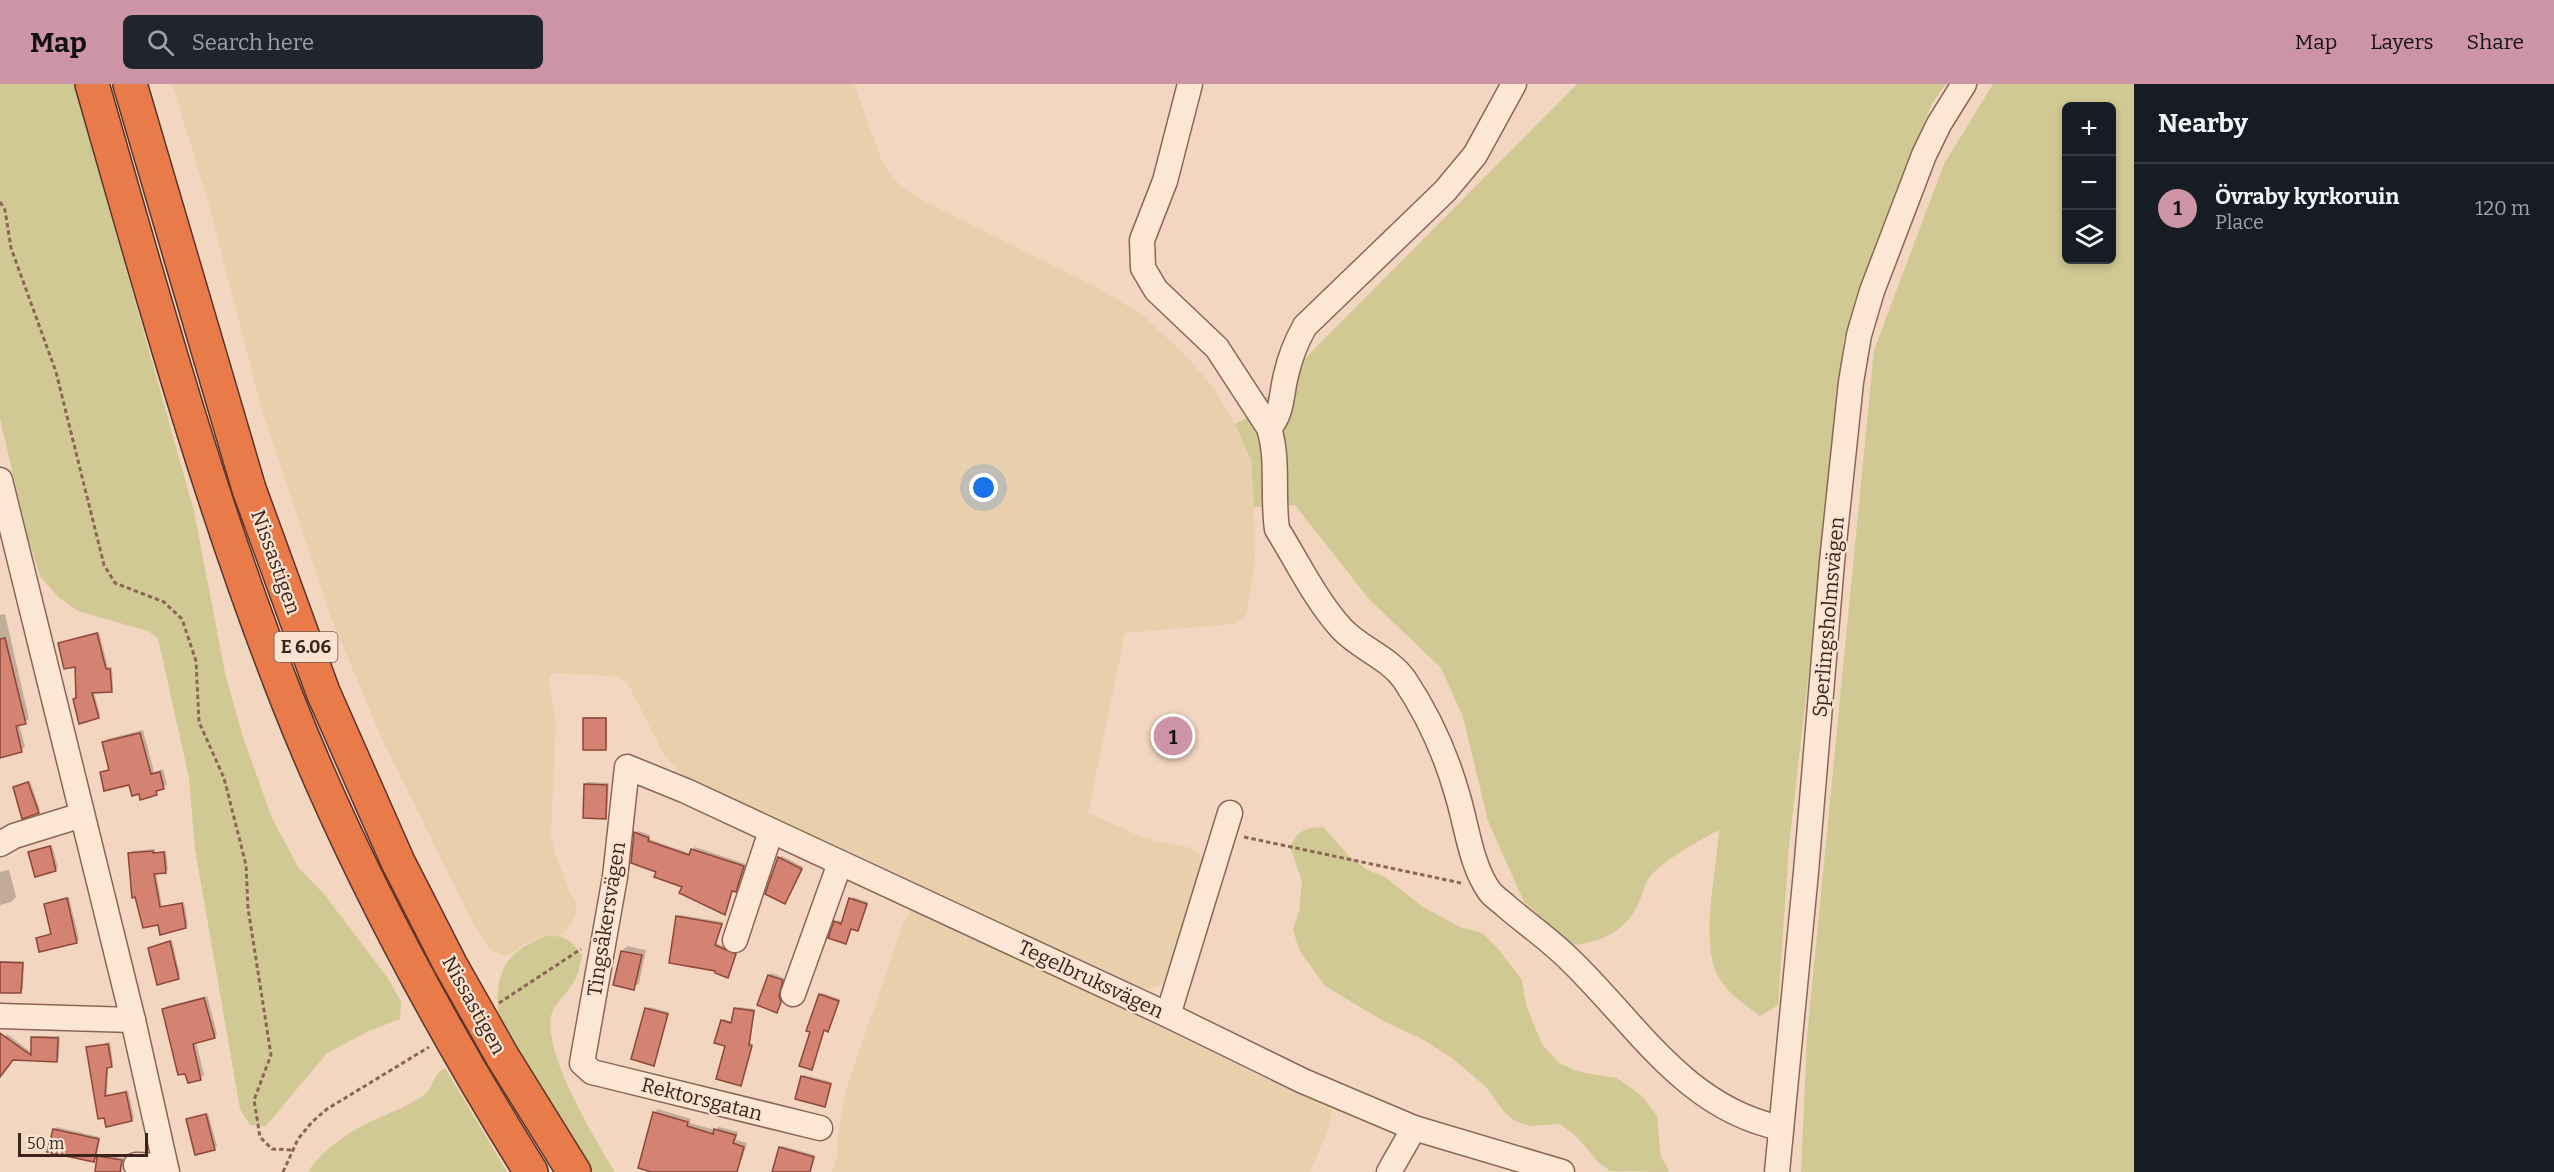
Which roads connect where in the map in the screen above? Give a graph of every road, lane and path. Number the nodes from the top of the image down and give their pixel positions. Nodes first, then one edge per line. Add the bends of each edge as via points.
1 (92, 84) edge
2 (130, 84) edge
3 (1190, 84) edge
4 (1514, 84) edge
5 (1964, 84) edge
6 (0, 202) edge
7 (1269, 428) junction
8 (0, 480) edge
9 (5, 526) edge
10 (627, 767) joint
11 (82, 815) junction
12 (1227, 823) joint
13 (771, 831) junction
14 (0, 844) edge
15 (840, 862) junction
16 (1489, 889) junction
17 (735, 940) dead end
18 (602, 942) junction
19 (793, 994) dead end
20 (494, 1007) dead end
21 (1168, 1015) junction
22 (0, 1016) edge
23 (133, 1020) junction
24 (436, 1043) dead end
25 (586, 1069) joint
26 (820, 1128) dead end
27 (1414, 1128) junction
28 (1781, 1128) junction
29 (292, 1150) junction
30 (136, 1165) dead end
31 (166, 1169) edge
32 (283, 1172) edge
33 (531, 1172) edge
34 (573, 1172) edge
35 (1389, 1172) edge
36 (1562, 1172) edge
37 (1777, 1172) edge

1 - 33 highway, Nissastigen / E 6.06 via 213,496 290,705 367,880 417,978
2 - 34 highway, Nissastigen / E 6.06 via 249,489 323,692 398,862 450,964
3 - 7 street via 1165,181 1142,240 1143,268 1156,290 1217,348
4 - 7 street via 1475,155 1445,191 1305,326 1294,346 1278,418
5 - 28 street, Sperlingsholmsvägen via 1924,155 1859,335 1832,562
6 - 29 path via 5,210 11,248 56,372 104,565 116,583 164,602 182,619 196,661 199,722 224,778 246,865 248,908 271,1055 254,1100 260,1137 272,1149
7 - 16 street via 1275,446 1277,529 1340,627 1402,676 1431,722
8 - 9 street
9 - 11 street
10 - 13 street, Tegelbruksvägen
10 - 18 street, Tingsåkersvägen via 615,877
11 - 14 street
11 - 23 street
12 - 16 path
12 - 21 street
13 - 15 street, Tegelbruksvägen
13 - 17 street
15 - 19 street
15 - 21 street, Tegelbruksvägen
16 - 28 street via 1569,959 1683,1078 1735,1113
18 - 20 path via 590,943
18 - 25 street, Tingsåkersvägen via 582,1064
21 - 27 street, Tegelbruksvägen via 1303,1081
22 - 23 street
23 - 31 street
24 - 29 path via 327,1109
25 - 26 street, Rektorsgatan
27 - 35 street
27 - 36 street, Tegelbruksvägen
28 - 37 street, Sperlingsholmsvägen
29 - 32 path
30 - 31 street

